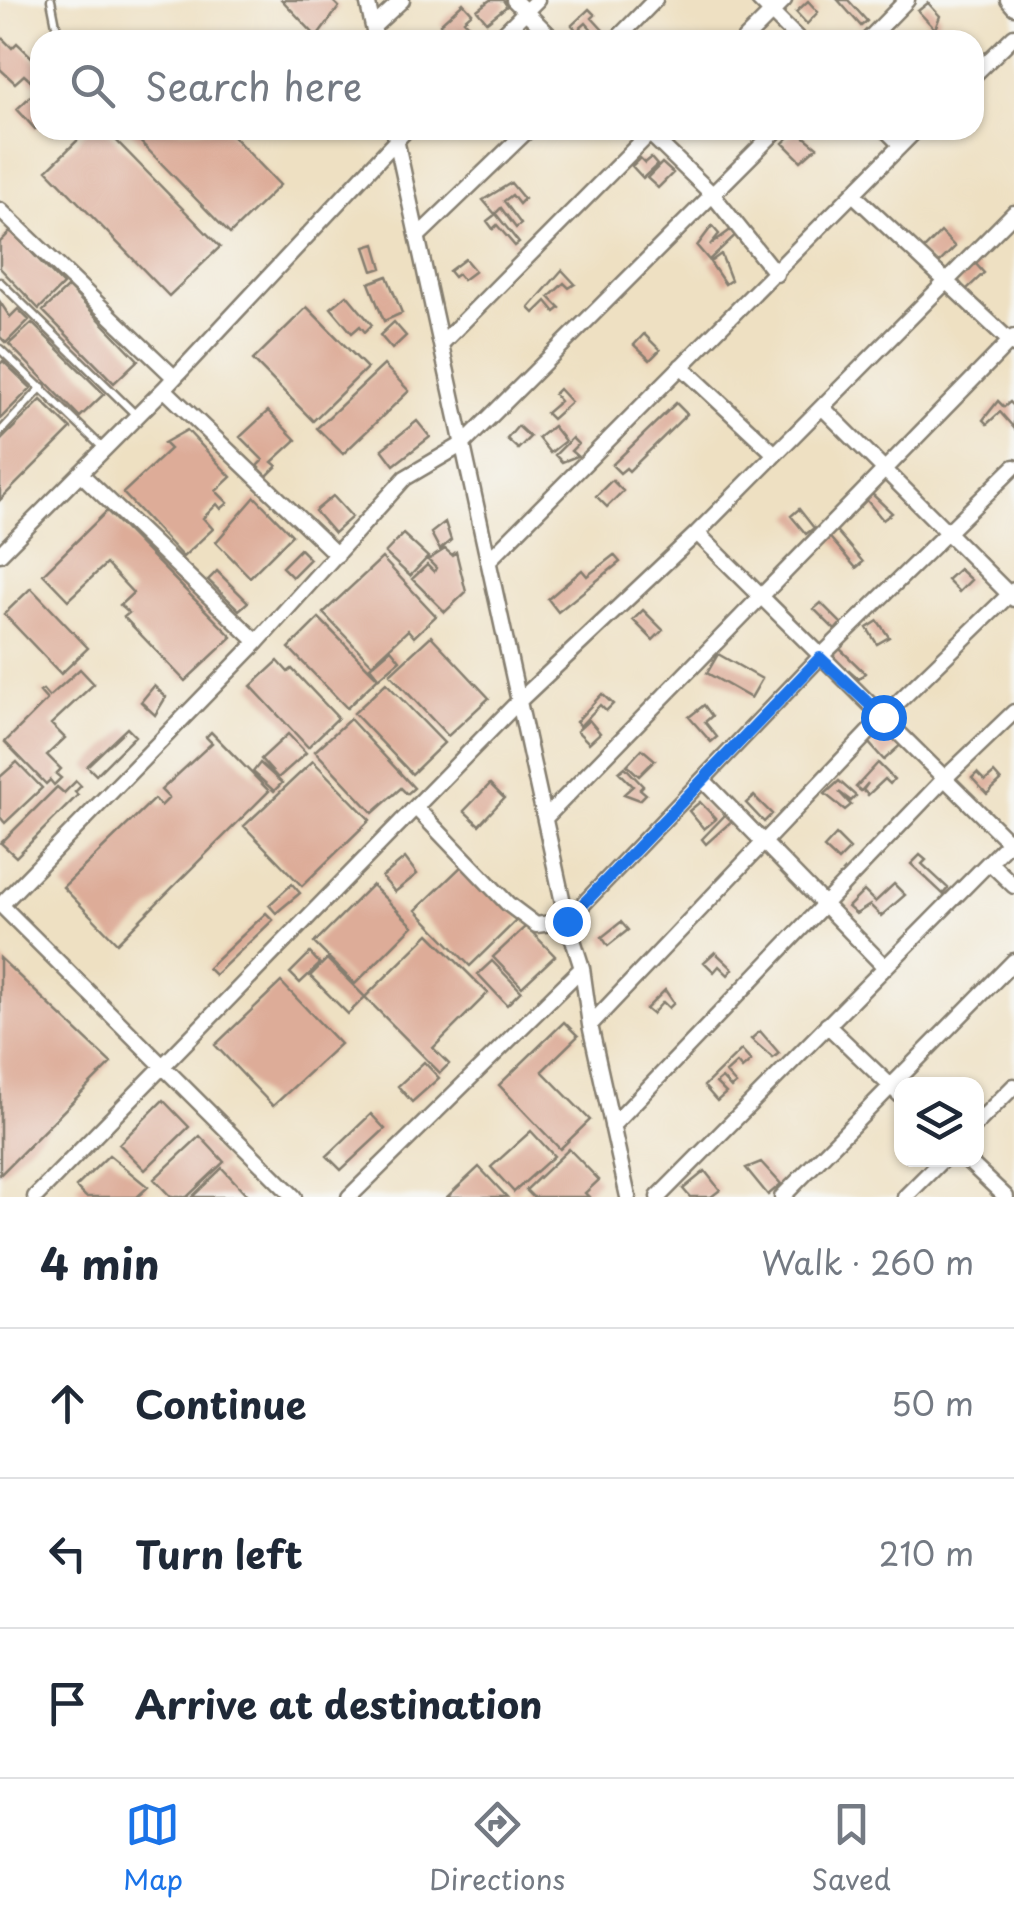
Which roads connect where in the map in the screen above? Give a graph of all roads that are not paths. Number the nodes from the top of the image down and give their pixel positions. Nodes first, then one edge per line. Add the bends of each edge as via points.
1 (51, 0) edge
2 (368, 0) edge
3 (402, 0) edge
4 (514, 0) edge
5 (537, 0) edge
6 (655, 0) edge
7 (759, 0) edge
8 (784, 0) edge
9 (908, 0) edge
10 (1008, 0) edge
11 (1014, 7) edge
12 (526, 12) junction
13 (772, 13) junction
14 (57, 30) edge
15 (374, 30) edge
16 (377, 30) edge
17 (507, 30) edge
18 (544, 30) edge
19 (626, 30) edge
20 (754, 30) edge
21 (788, 30) edge
22 (878, 30) edge
23 (1014, 36) edge
24 (984, 64) edge
25 (393, 140) edge
26 (400, 140) edge
27 (518, 140) edge
28 (640, 140) edge
29 (658, 140) edge
30 (768, 140) edge
31 (895, 140) edge
32 (905, 140) edge
33 (900, 145) junction
34 (712, 194) junction
35 (853, 194) junction
36 (1, 213) edge
37 (1014, 213) edge
38 (419, 234) junction
39 (776, 274) junction
40 (0, 282) edge
41 (946, 284) junction
42 (1013, 341) edge
43 (441, 344) junction
44 (1, 352) edge
45 (682, 366) junction
46 (169, 383) junction
47 (42, 387) junction
48 (822, 407) junction
49 (137, 416) junction
50 (0, 432) edge
51 (463, 444) junction
52 (102, 448) junction
53 (775, 454) junction
54 (1014, 467) edge
55 (885, 468) junction
56 (81, 474) junction
57 (696, 533) junction
58 (950, 533) junction
59 (0, 554) edge
60 (337, 555) junction
61 (488, 561) junction
62 (1012, 595) edge
63 (760, 597) junction
64 (257, 642) junction
65 (820, 658) junction
66 (518, 702) junction
67 (1014, 712) edge
68 (883, 717) junction
69 (945, 778) junction
70 (703, 780) junction
71 (416, 808) junction
72 (544, 818) junction
73 (1012, 840) edge
74 (762, 843) junction
75 (989, 862) junction
76 (1014, 886) edge
77 (0, 905) edge
78 (824, 908) junction
79 (567, 921) junction
80 (1014, 961) edge
81 (884, 966) junction
82 (582, 968) junction
83 (590, 1025) junction
84 (826, 1025) junction
85 (161, 1068) junction
86 (910, 1077) edge
87 (1014, 1086) edge
88 (894, 1090) edge
89 (894, 1094) edge
90 (984, 1116) edge
91 (612, 1126) junction
92 (935, 1167) edge
93 (974, 1167) edge
94 (35, 1197) edge
95 (294, 1197) edge
96 (349, 1197) edge
97 (628, 1197) edge
98 (658, 1197) edge
99 (782, 1197) edge
100 (906, 1197) edge
101 (1006, 1197) edge

1 - 14 lane
2 - 15 street
3 - 16 street
4 - 12 street
5 - 12 street
6 - 19 street
7 - 13 street
8 - 13 street
9 - 22 street
10 - 11 street
12 - 17 street
12 - 18 street
13 - 20 street
13 - 21 street
23 - 24 street
25 - 46 street
26 - 38 street
27 - 38 street
28 - 43 street
29 - 34 street
30 - 34 street
31 - 33 street
32 - 33 street
33 - 35 street
34 - 39 street
34 - 51 street
35 - 39 street
35 - 41 street
36 - 46 street
37 - 41 street
38 - 43 street
39 - 45 street
40 - 49 lane
41 - 42 street
41 - 48 street
42 - 55 street
43 - 51 street
44 - 47 lane
45 - 53 street
45 - 61 street
46 - 49 street
46 - 60 street
47 - 50 lane
47 - 52 lane
48 - 53 street
48 - 55 street
49 - 52 street
51 - 60 street via 405,478
51 - 61 street
52 - 56 street
53 - 57 street
54 - 58 street
55 - 58 street
55 - 63 street
56 - 59 street
56 - 64 street
57 - 63 street
57 - 66 street
58 - 62 street
58 - 65 street
60 - 64 street
61 - 66 street
62 - 68 street
63 - 65 street
63 - 72 street
64 - 77 street
65 - 68 street
65 - 70 street
66 - 71 street
66 - 72 street
67 - 69 street
68 - 69 street
68 - 74 street
69 - 73 street
69 - 78 street
70 - 74 street
70 - 79 street
71 - 79 street via 536,925
71 - 85 street
72 - 79 street
73 - 75 street
74 - 78 street
74 - 83 street
75 - 76 street
75 - 81 street
77 - 85 street
78 - 81 street
78 - 91 street
79 - 82 street
80 - 86 street
81 - 84 street
82 - 83 street
82 - 96 street
83 - 91 street
84 - 88 street
84 - 98 street
85 - 94 street
85 - 95 street
87 - 90 street
89 - 99 street
91 - 97 street
92 - 100 street
93 - 101 street

